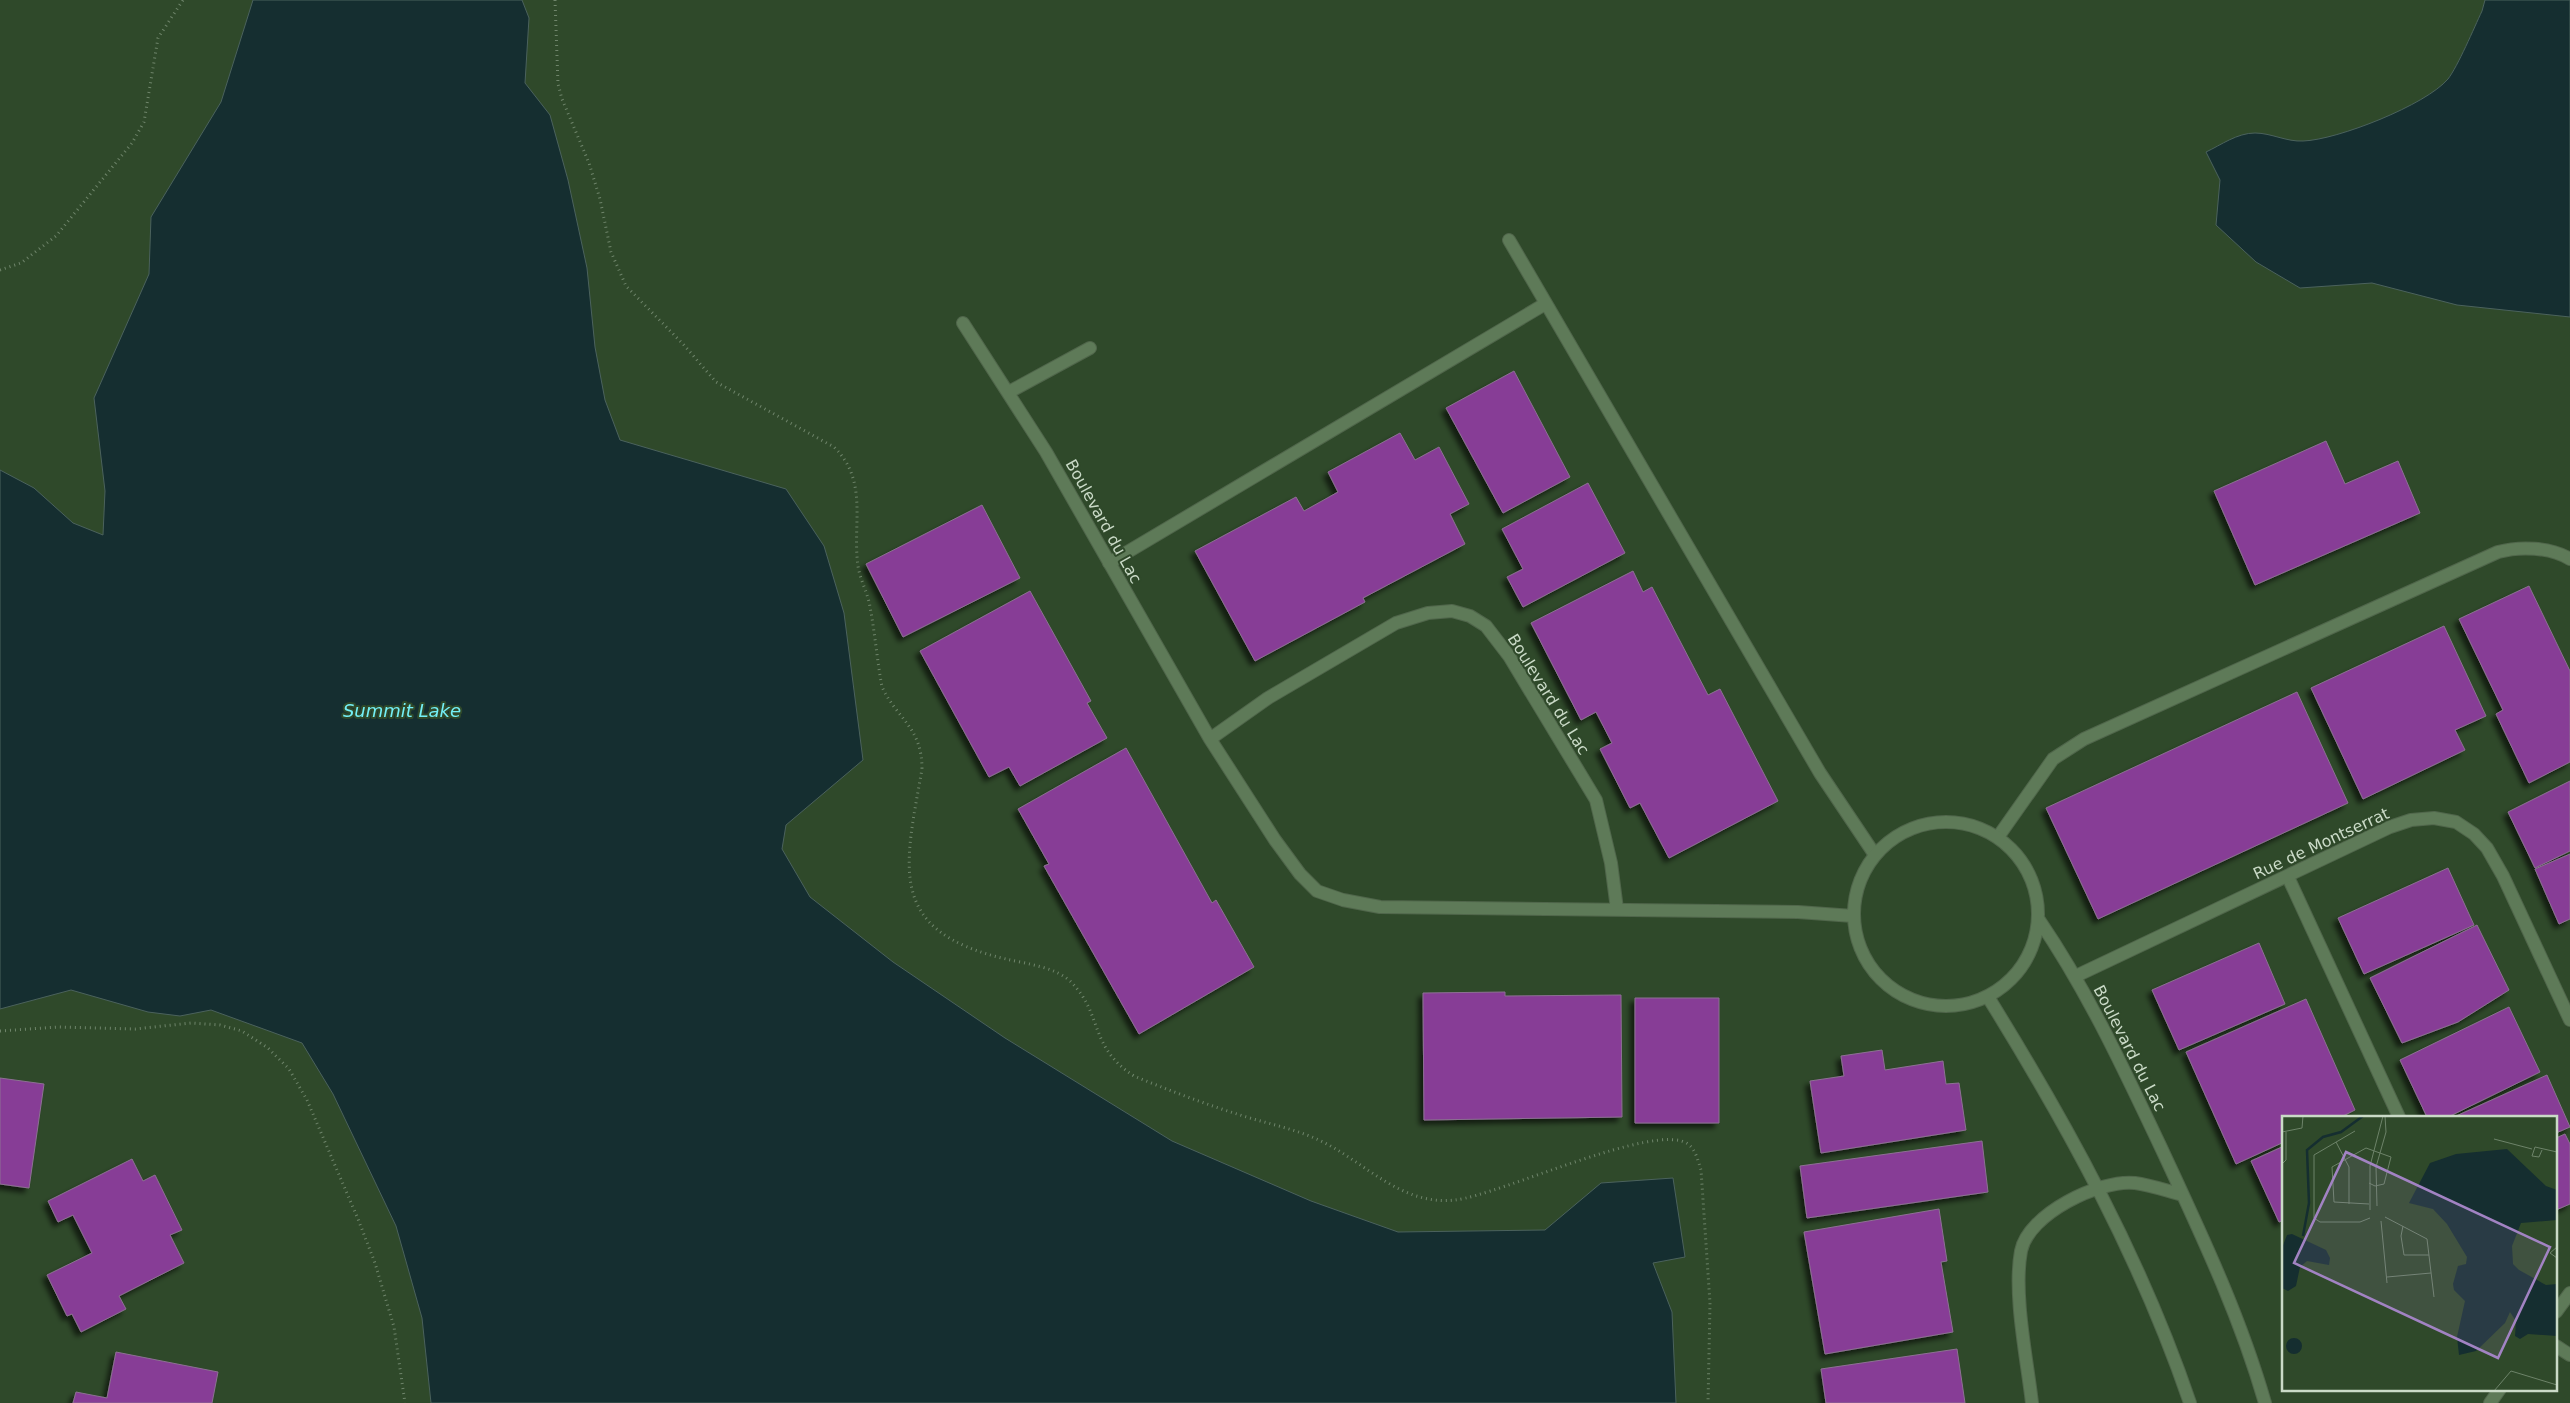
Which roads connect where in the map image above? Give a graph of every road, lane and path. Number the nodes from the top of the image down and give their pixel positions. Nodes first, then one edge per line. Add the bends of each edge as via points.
1 (183, 0) edge
2 (554, 0) edge
3 (1509, 240) dead end
4 (0, 270) edge
5 (1545, 304) junction
6 (963, 323) dead end
7 (1090, 348) dead end
8 (1009, 392) junction
9 (2570, 559) edge
10 (1109, 563) junction
11 (1210, 739) junction
12 (1998, 836) junction
13 (1875, 855) junction
14 (2288, 877) junction
15 (1617, 909) junction
16 (1854, 916) junction
17 (2040, 920) junction
18 (2076, 976) junction
19 (1988, 997) junction
20 (2570, 1020) edge
21 (0, 1031) edge
22 (2399, 1116) edge
23 (2098, 1186) junction
24 (2183, 1195) junction
25 (2570, 1293) edge
26 (2558, 1309) edge
27 (2558, 1347) edge
28 (2570, 1355) edge
29 (2499, 1390) edge
30 (405, 1403) edge
31 (1708, 1403) edge
32 (2032, 1403) edge
33 (2190, 1403) edge
34 (2265, 1403) edge
35 (2490, 1403) edge

1 - 4 path via 158,38 149,104 144,122 132,143 56,236 20,263
2 - 31 path via 560,91 590,163 611,252 626,286 684,344 716,382 834,447 852,472 858,490 858,561 870,605 882,687 910,725 922,755 908,874 927,921 937,931 970,950 1035,966 1072,983 1093,1017 1109,1056 1134,1076 1241,1116 1286,1127 1323,1141 1402,1192 1423,1199 1458,1200 1636,1143 1676,1139 1688,1144 1701,1170 1710,1303
3 - 5 street
5 - 10 street
5 - 13 street via 1820,773
6 - 8 street, Boulevard du Lac
7 - 8 street
8 - 10 street, Boulevard du Lac
9 - 12 street via 2552,552 2516,547 2498,552 2084,739 2053,759
10 - 11 street, Boulevard du Lac
11 - 15 street, Boulevard du Lac via 1275,840 1317,891 1380,907
11 - 15 street, Boulevard du Lac via 1268,698 1396,623 1428,613 1452,611 1470,616 1486,626 1509,656 1596,800 1611,864
12 - 13 street via 1963,823 1934,822 1906,831
12 - 17 street via 2020,858 2037,892
13 - 16 street via 1865,870 1854,900
14 - 18 street, Rue de Montserrat
14 - 20 street, Rue de Montserrat via 2412,820 2434,818 2456,822 2487,848
14 - 22 street
15 - 16 street, Boulevard du Lac
16 - 19 street via 1858,945 1871,968 1892,990 1916,1002 1934,1006 1969,1004
17 - 18 street, Boulevard du Lac
17 - 19 street via 2028,958 2014,978
18 - 24 street, Boulevard du Lac via 2119,1058
19 - 23 street
21 - 30 path via 58,1027 135,1029 191,1023 220,1025 242,1031 268,1048 289,1069 307,1100 375,1263 394,1327
23 - 24 street via 2134,1183
23 - 32 street via 2056,1208 2032,1230 2021,1249 2018,1280
23 - 33 street via 2154,1308
24 - 34 street, Boulevard du Lac via 2223,1282
25 - 26 street
27 - 28 street
29 - 35 street

